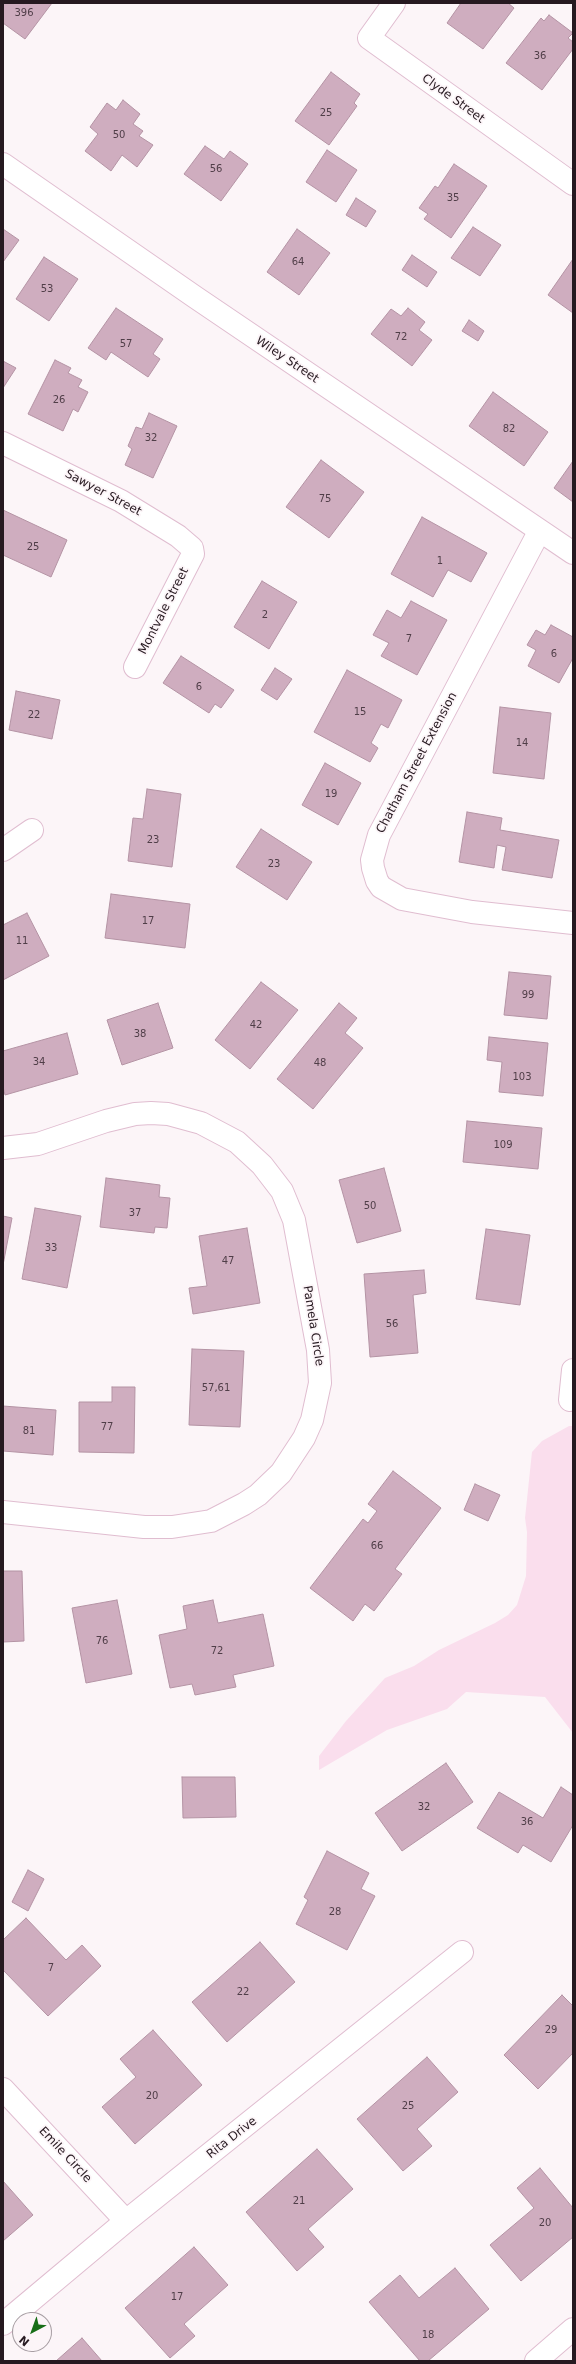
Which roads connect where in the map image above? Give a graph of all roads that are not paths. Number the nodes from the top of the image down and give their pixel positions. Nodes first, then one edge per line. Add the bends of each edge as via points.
1 (394, 3) edge
2 (3, 164) edge
3 (573, 184) edge
4 (3, 443) edge
5 (539, 532) junction
6 (573, 553) edge
7 (193, 554) joint
8 (135, 667) dead end
9 (32, 830) dead end
10 (3, 850) edge
11 (573, 923) edge
12 (3, 1148) edge
13 (573, 1370) edge
14 (570, 1400) dead end
15 (3, 1512) edge
16 (462, 1952) dead end
17 (3, 2089) edge
18 (126, 2221) junction
19 (3, 2324) edge
20 (573, 2329) edge
21 (536, 2361) edge

1 - 3 street, Clyde Street via 369,38
2 - 5 street, Wiley Street
4 - 7 street, Sawyer Street via 121,501 184,540 192,548
5 - 6 street, Wiley Street
5 - 11 street, Chatham Street Extension via 379,835 372,860 376,881 381,887 402,899 472,912
7 - 8 street, Montvale Street
9 - 10 street
12 - 15 street, Pamela Circle via 38,1144 113,1119 151,1113 201,1123 237,1142 262,1165 282,1191 294,1220 318,1350 320,1382 312,1420 304,1438 280,1473 258,1495 211,1520 172,1527 144,1527
13 - 14 street
16 - 18 street, Rita Drive
17 - 18 street, Emile Circle
18 - 19 street, Rita Drive
20 - 21 street

